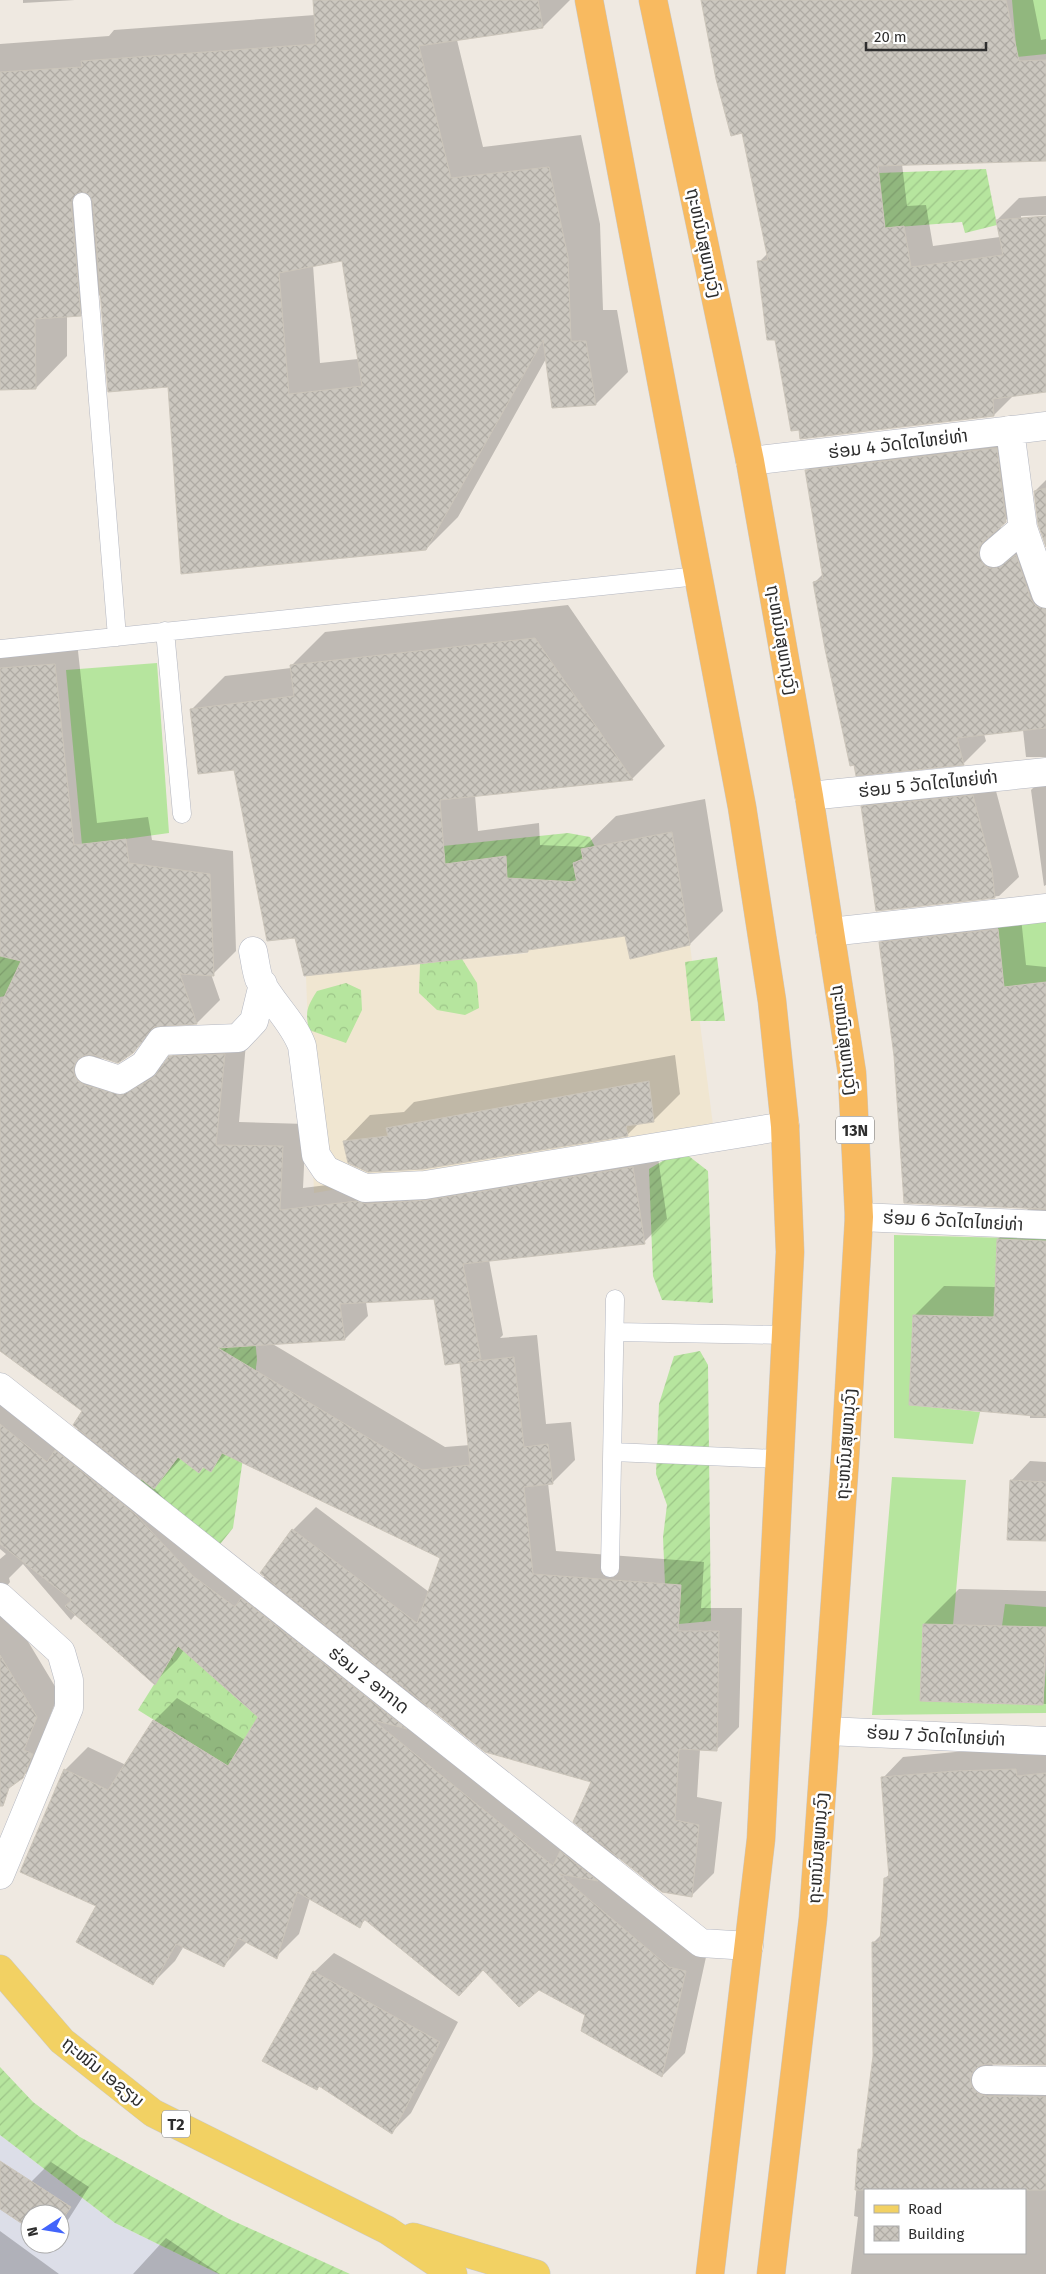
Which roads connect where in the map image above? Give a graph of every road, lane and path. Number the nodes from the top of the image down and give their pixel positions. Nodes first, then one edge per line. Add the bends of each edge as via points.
1 (589, 0) edge
2 (653, 0) edge
3 (82, 202) dead end
4 (1046, 426) edge
5 (1010, 430) junction
6 (750, 461) junction
7 (1022, 528) junction
8 (994, 553) dead end
9 (698, 576) junction
10 (1046, 594) edge
11 (165, 631) junction
12 (117, 637) junction
13 (0, 650) edge
14 (1046, 772) edge
15 (809, 796) junction
16 (182, 814) dead end
17 (1046, 908) edge
18 (830, 932) junction
19 (253, 951) dead end
20 (263, 984) junction
21 (89, 1070) dead end
22 (785, 1126) junction
23 (859, 1217) junction
24 (1046, 1225) edge
25 (615, 1299) dead end
26 (615, 1332) junction
27 (785, 1335) junction
28 (0, 1387) edge
29 (613, 1452) junction
30 (778, 1459) junction
31 (610, 1568) dead end
32 (0, 1597) edge
33 (827, 1731) junction
34 (1046, 1741) edge
35 (0, 1875) edge
36 (749, 1946) junction
37 (1, 1973) edge
38 (986, 2080) dead end
39 (1046, 2081) edge
40 (387, 2230) junction
41 (453, 2274) edge
42 (536, 2274) edge
43 (710, 2274) edge
44 (770, 2274) edge

1 - 9 highway
2 - 6 highway, ຖະຫນົນສຸພານຸວົງ / 13N
3 - 12 lane
4 - 5 street, ຮ່ອມ 4 ວັດໄຕໄຫຍ່ທ່າ
5 - 6 street, ຮ່ອມ 4 ວັດໄຕໄຫຍ່ທ່າ
5 - 7 street
6 - 15 highway, ຖະຫນົນສຸພານຸວົງ / 13N
7 - 8 street
7 - 10 street
9 - 11 lane
9 - 22 highway via 742,807 772,1001
11 - 12 lane
11 - 16 lane
12 - 13 lane
14 - 15 street, ຮ່ອມ 5 ວັດໄຕໄຫຍ່ທ່າ
15 - 18 highway, ຖະຫນົນສຸພານຸວົງ / 13N
17 - 18 street
18 - 23 highway, ຖະຫນົນສຸພານຸວົງ / 13N via 852,1073
19 - 20 street
20 - 21 street via 254,1021 238,1038 161,1041 144,1065 120,1080
20 - 22 street via 296,1029 302,1046 316,1155 326,1170 365,1188 425,1185
22 - 27 highway via 790,1252
23 - 24 street, ຮ່ອມ 6 ວັດໄຕໄຫຍ່ທ່າ
23 - 33 highway, ຖະຫນົນສຸພານຸວົງ / 13N
25 - 26 lane
26 - 27 lane
26 - 29 lane
27 - 30 highway
28 - 36 street, ຮ່ອມ 2 ອາກາດ via 701,1943
29 - 30 lane
29 - 31 lane
30 - 36 highway via 761,1839
32 - 35 street via 61,1652 69,1680 69,1708
33 - 34 street, ຮ່ອມ 7 ວັດໄຕໄຫຍ່ທ່າ
33 - 44 highway, ຖະຫນົນສຸພານຸວົງ / 13N via 814,1918
36 - 43 highway
37 - 40 main road, ຖະໜົນ ເອຊຽນ / T2 via 62,2041 153,2112
38 - 39 street
40 - 41 main road, ຖະໜົນ ເອຊຽນ
40 - 42 main road, ຖະໜົນ ເອຊຽນ

